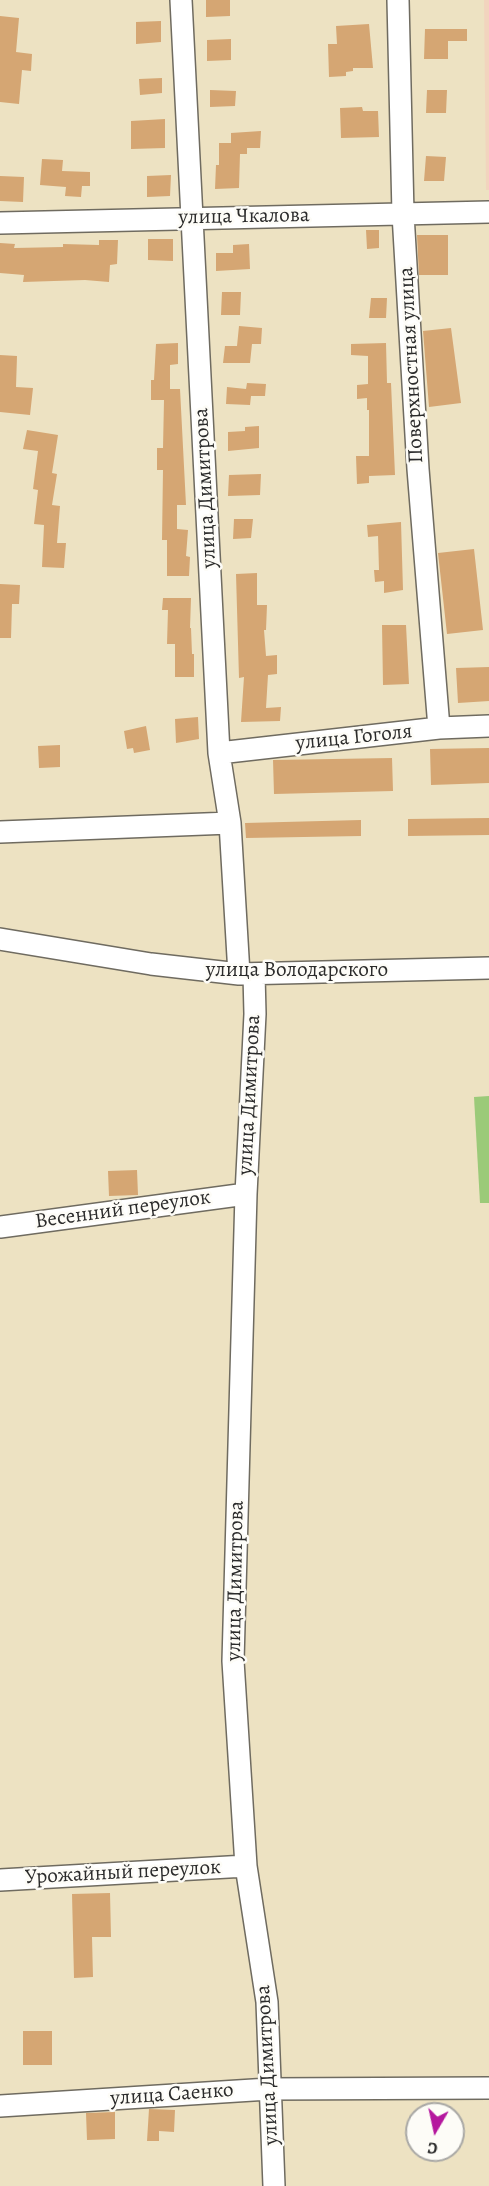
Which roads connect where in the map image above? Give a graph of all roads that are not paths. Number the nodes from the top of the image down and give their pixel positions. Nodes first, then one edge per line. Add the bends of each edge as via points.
1 (181, 0) edge
2 (398, 0) edge
3 (489, 212) edge
4 (403, 214) junction
5 (193, 218) junction
6 (0, 223) edge
7 (489, 726) edge
8 (439, 728) junction
9 (219, 753) junction
10 (230, 823) junction
11 (0, 832) edge
12 (0, 939) edge
13 (489, 968) edge
14 (246, 974) junction
15 (246, 1194) junction
16 (0, 1227) edge
17 (246, 1866) junction
18 (0, 1880) edge
19 (489, 2088) edge
20 (269, 2089) junction
21 (0, 2106) edge
22 (274, 2186) edge

1 - 5 street, улица Димитрова
2 - 4 street, Поверхностная улица
3 - 4 street, улица Чкалова
4 - 5 street, улица Чкалова
4 - 8 street, Поверхностная улица
5 - 6 street, улица Чкалова
5 - 9 street, улица Димитрова
7 - 8 street, улица Гоголя
8 - 9 street, улица Гоголя
9 - 10 street, улица Димитрова
10 - 11 street
10 - 14 street, улица Димитрова
12 - 14 street, улица Володарского via 151,964
13 - 14 street, улица Володарского
14 - 15 street, улица Димитрова via 255,1014
15 - 16 street, Весенний переулок
15 - 17 street, улица Димитрова via 234,1661
17 - 18 street, Урожайный переулок
17 - 20 street, улица Димитрова via 267,2002
19 - 20 street, улица Саенко
20 - 21 street, улица Саенко
20 - 22 street, улица Димитрова

